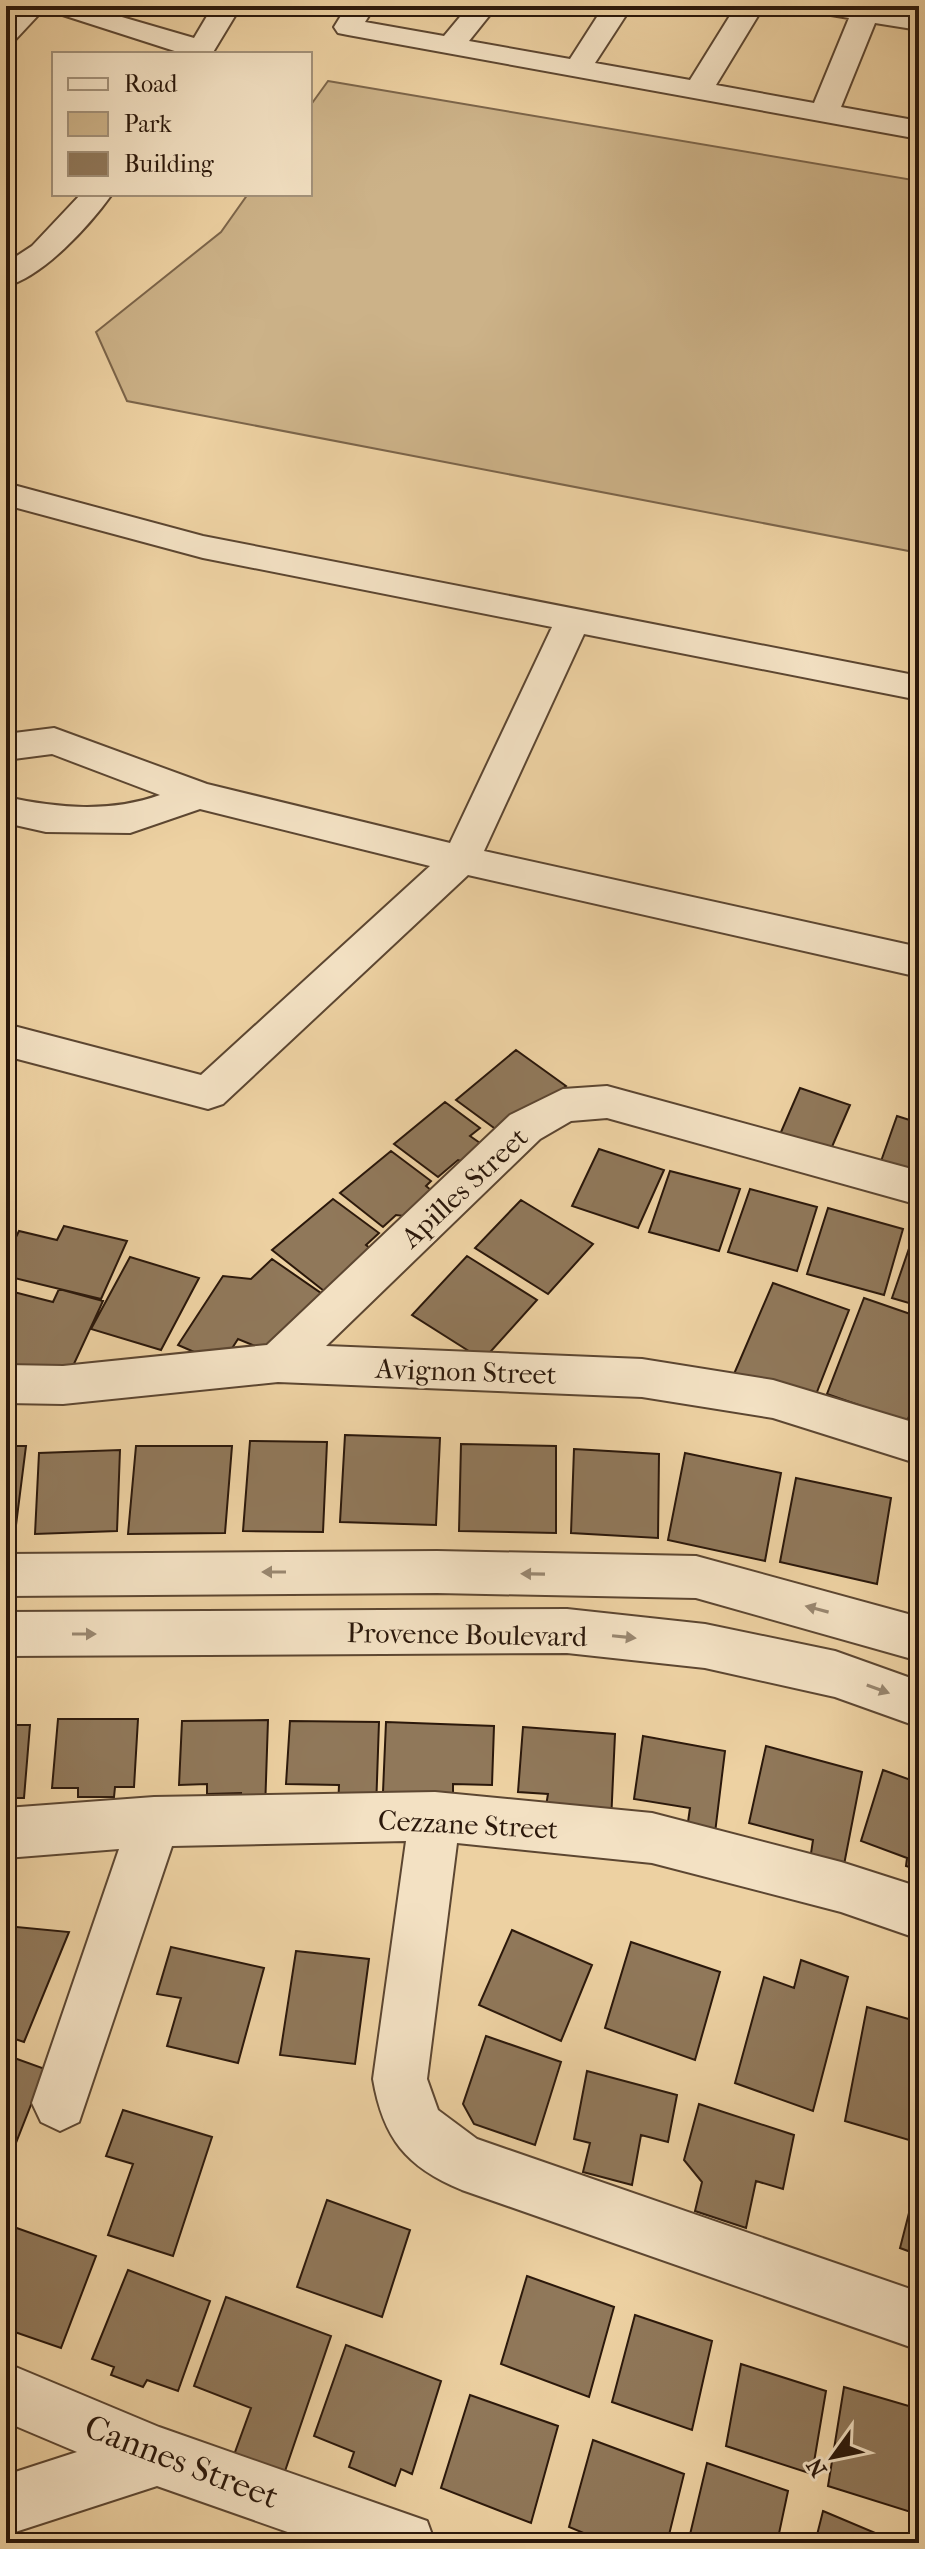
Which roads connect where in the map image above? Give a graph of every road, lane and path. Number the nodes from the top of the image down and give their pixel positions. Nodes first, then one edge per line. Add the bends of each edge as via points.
1 (32, 6) edge
2 (55, 6) edge
3 (227, 6) edge
4 (361, 6) edge
5 (483, 6) edge
6 (618, 6) edge
7 (750, 6) edge
8 (823, 6) edge
9 (865, 13) junction
10 (919, 22) edge
11 (6, 33) edge
12 (451, 45) junction
13 (200, 52) edge
14 (577, 69) junction
15 (698, 91) junction
16 (824, 114) junction
17 (919, 130) edge
18 (95, 196) edge
19 (6, 277) edge
20 (8, 497) edge
21 (574, 618) junction
22 (919, 688) edge
23 (6, 747) edge
24 (198, 795) junction
25 (6, 810) edge
26 (461, 860) junction
27 (919, 962) edge
28 (6, 1040) edge
29 (919, 1188) edge
30 (278, 1363) junction
31 (6, 1384) edge
32 (919, 1444) edge
33 (6, 1575) edge
34 (6, 1634) edge
35 (919, 1639) edge
36 (919, 1704) edge
37 (435, 1816) junction
38 (154, 1822) junction
39 (6, 1833) edge
40 (919, 1913) edge
41 (60, 2103) dead end
42 (919, 2321) edge
43 (6, 2392) edge
44 (157, 2456) junction
45 (6, 2505) edge
46 (405, 2543) edge

1 - 11 street
2 - 13 street
3 - 13 street
4 - 12 street via 348,27
5 - 12 street
6 - 14 street
7 - 15 street
8 - 9 street
9 - 10 street
9 - 16 street
12 - 14 street
14 - 15 street
15 - 16 street
16 - 17 street
18 - 19 street via 43,252
20 - 21 street via 203,547
21 - 22 street
21 - 26 street
23 - 24 street via 54,741
24 - 25 street via 130,820 46,819
24 - 26 street
26 - 27 street
26 - 28 street via 208,1093
29 - 30 street, Apilles Street via 607,1102 563,1105 525,1127
30 - 31 street, Avignon Street via 63,1385
30 - 32 street, Avignon Street via 642,1378 773,1399
35 -> 33 street via 696,1577 377,1572
34 -> 36 street, Provence Boulevard via 567,1631 705,1646 835,1674
37 - 38 street, Cezzane Street
37 - 40 street, Cezzane Street via 652,1838
37 - 42 street via 400,2079 406,2116 430,2141 462,2162
38 - 39 street, Cezzane Street
38 - 41 street
43 - 44 street, Cannes Street
44 - 45 street
44 - 46 street, Cannes Street

